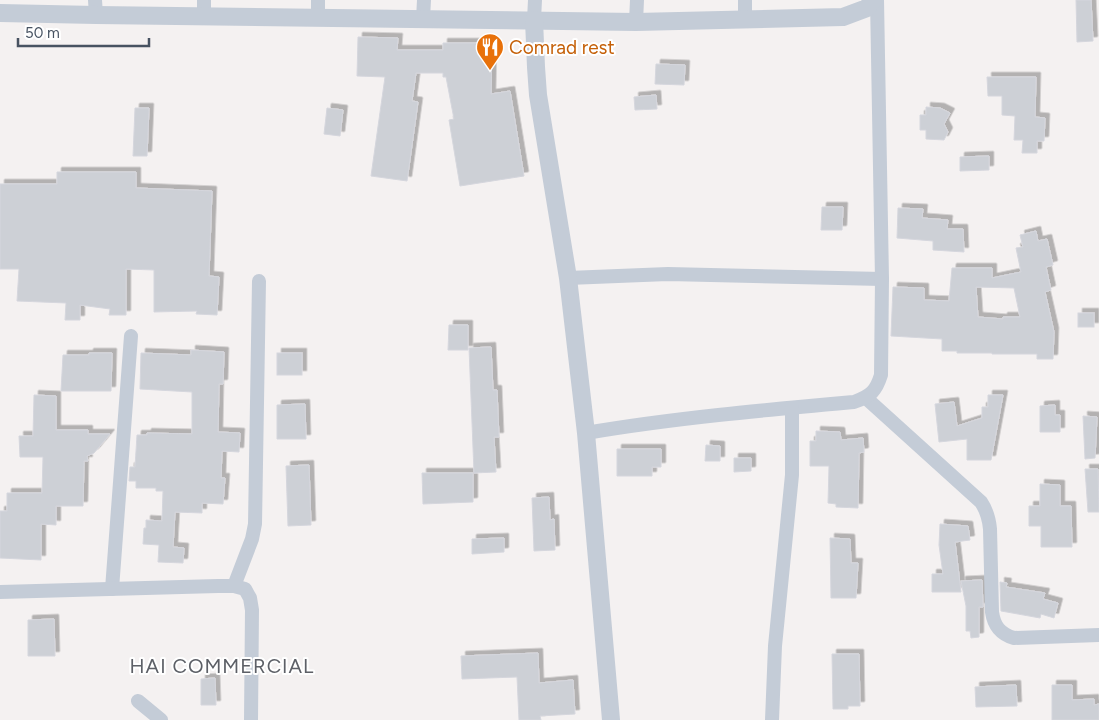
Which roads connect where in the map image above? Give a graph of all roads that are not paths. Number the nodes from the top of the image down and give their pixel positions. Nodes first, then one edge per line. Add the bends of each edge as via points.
1 (424, 0) edge
2 (535, 0) edge
3 (637, 0) edge
4 (745, 0) edge
5 (873, 0) edge
6 (877, 0) edge
7 (95, 8) edge
8 (204, 8) edge
9 (318, 9) edge
10 (0, 12) edge
11 (424, 19) junction
12 (745, 19) junction
13 (534, 20) junction
14 (636, 22) junction
15 (568, 278) junction
16 (882, 279) junction
17 (259, 281) dead end
18 (131, 336) dead end
19 (866, 398) junction
20 (792, 408) junction
21 (586, 433) junction
22 (234, 586) junction
23 (112, 589) junction
24 (0, 592) edge
25 (1099, 635) edge
26 (138, 701) dead end
27 (161, 720) edge
28 (250, 720) edge
29 (611, 720) edge
30 (772, 720) edge

1 - 11 street
2 - 13 street
3 - 14 street
4 - 12 street
5 - 12 street via 867,8 843,17
6 - 16 street
7 - 8 street
7 - 10 street
8 - 9 street
9 - 11 street
11 - 13 street
12 - 14 street
13 - 14 street
13 - 15 street via 538,95
15 - 16 street via 668,274
15 - 21 street
16 - 19 street via 881,375 877,388
17 - 22 street via 255,524
18 - 23 street
19 - 20 street
19 - 25 street via 986,510 990,529 993,621 1000,631 1014,638
20 - 21 street
20 - 30 street via 792,475
21 - 29 street
22 - 23 street
22 - 28 street via 245,590 252,610
23 - 24 street
26 - 27 street

